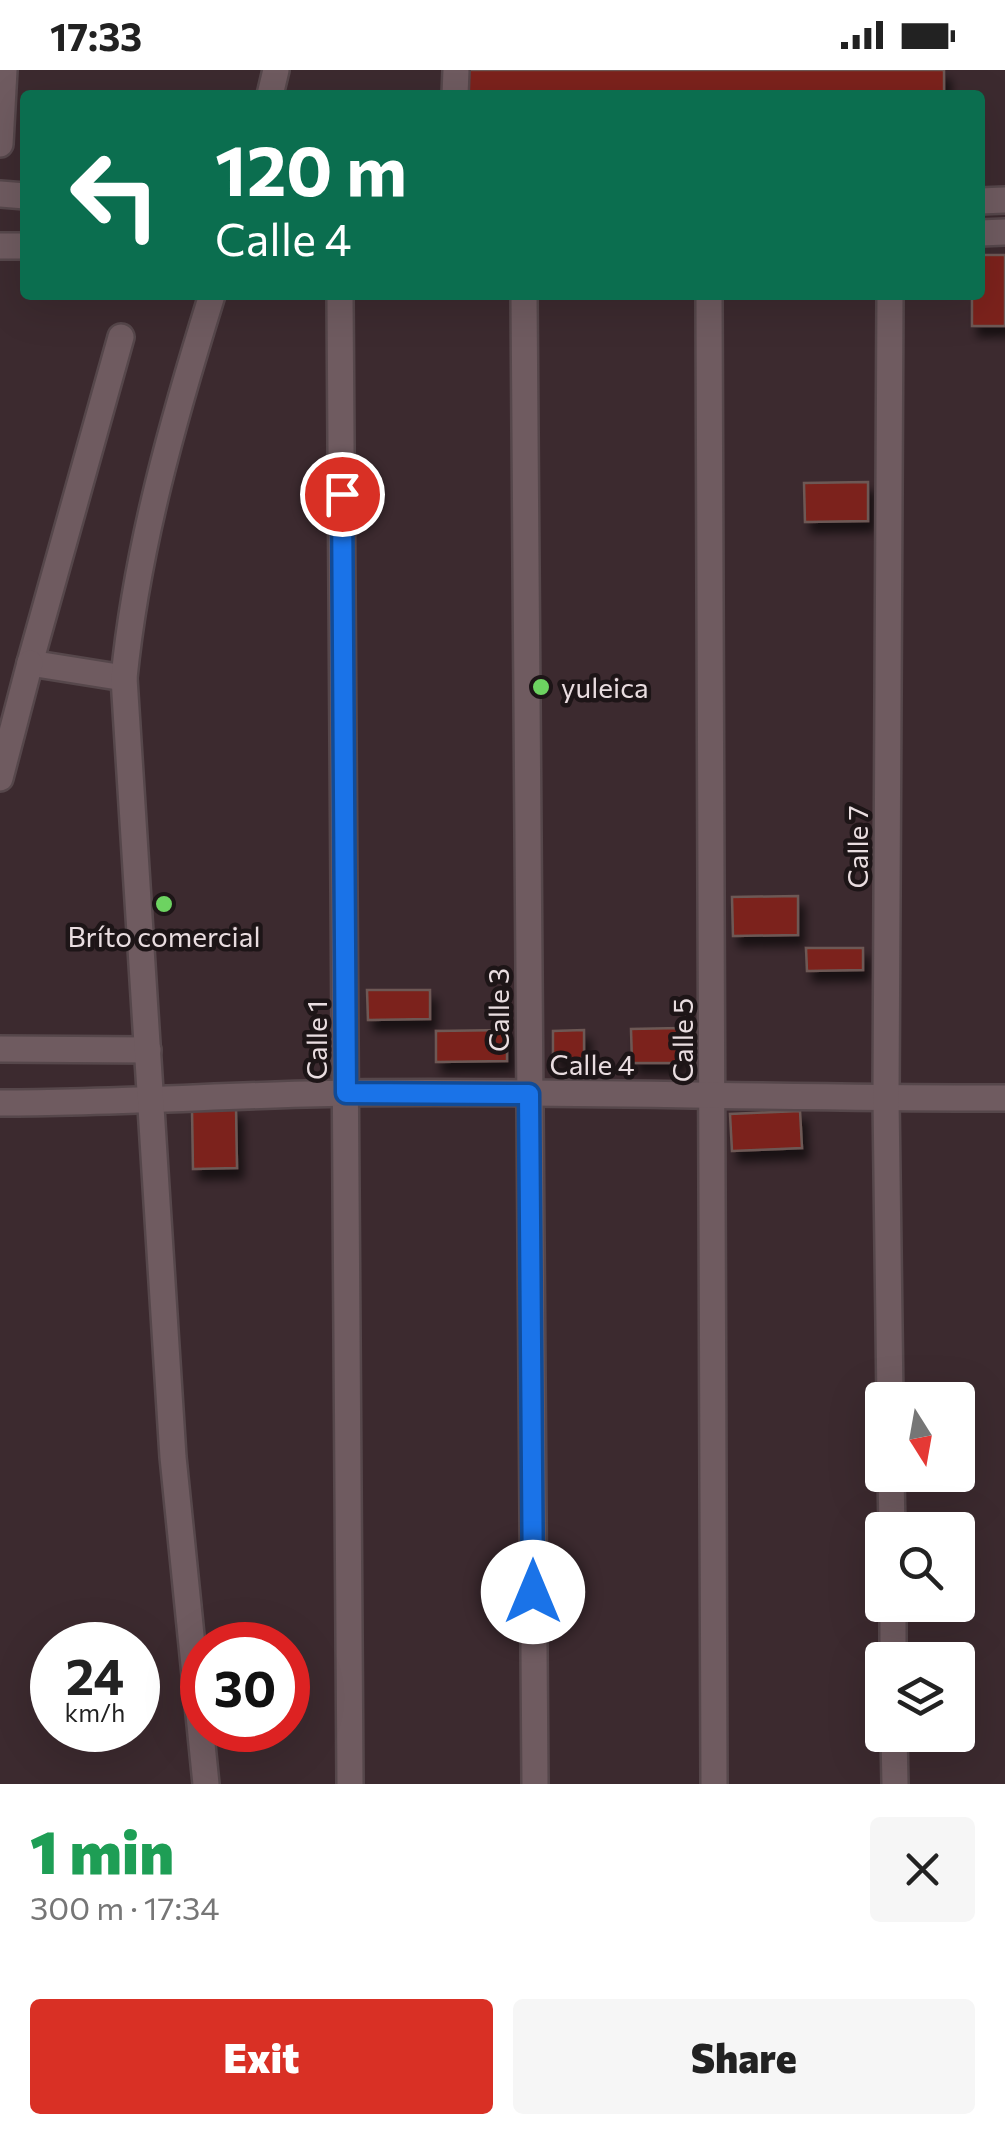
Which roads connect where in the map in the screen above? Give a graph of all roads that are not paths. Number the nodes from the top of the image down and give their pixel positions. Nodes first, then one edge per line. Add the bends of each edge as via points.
1 (4, 70) edge
2 (0, 144) edge
3 (210, 300) edge
4 (340, 300) edge
5 (524, 300) edge
6 (709, 300) edge
7 (890, 300) edge
8 (122, 336) dead end
9 (30, 663) junction
10 (124, 678) junction
11 (0, 778) edge
12 (0, 1048) edge
13 (148, 1050) junction
14 (346, 1093) junction
15 (529, 1094) junction
16 (712, 1094) junction
17 (886, 1098) junction
18 (1005, 1098) edge
19 (152, 1101) junction
20 (0, 1103) edge
21 (890, 1382) edge
22 (894, 1752) edge
23 (206, 1784) edge
24 (350, 1784) edge
25 (535, 1784) edge
26 (714, 1784) edge
27 (895, 1784) edge

1 - 2 street
3 - 10 street via 172,423 131,607
4 - 14 street, Calle 1
5 - 15 street, Calle 3
6 - 16 street, Calle 5
7 - 17 street, Calle 7
8 - 9 street
9 - 10 street
9 - 11 street
10 - 13 street
12 - 13 street
13 - 19 street
14 - 15 street, Calle 4
14 - 19 street, Calle 4
14 - 24 street, Calle 1
15 - 16 street, Calle 4
15 - 25 street, Calle 3
16 - 17 street, Calle 4
16 - 26 street, Calle 5
17 - 18 street, Calle 4
17 - 21 street, Calle 7
19 - 20 street, Calle 4
19 - 23 street via 173,1457
22 - 27 street

